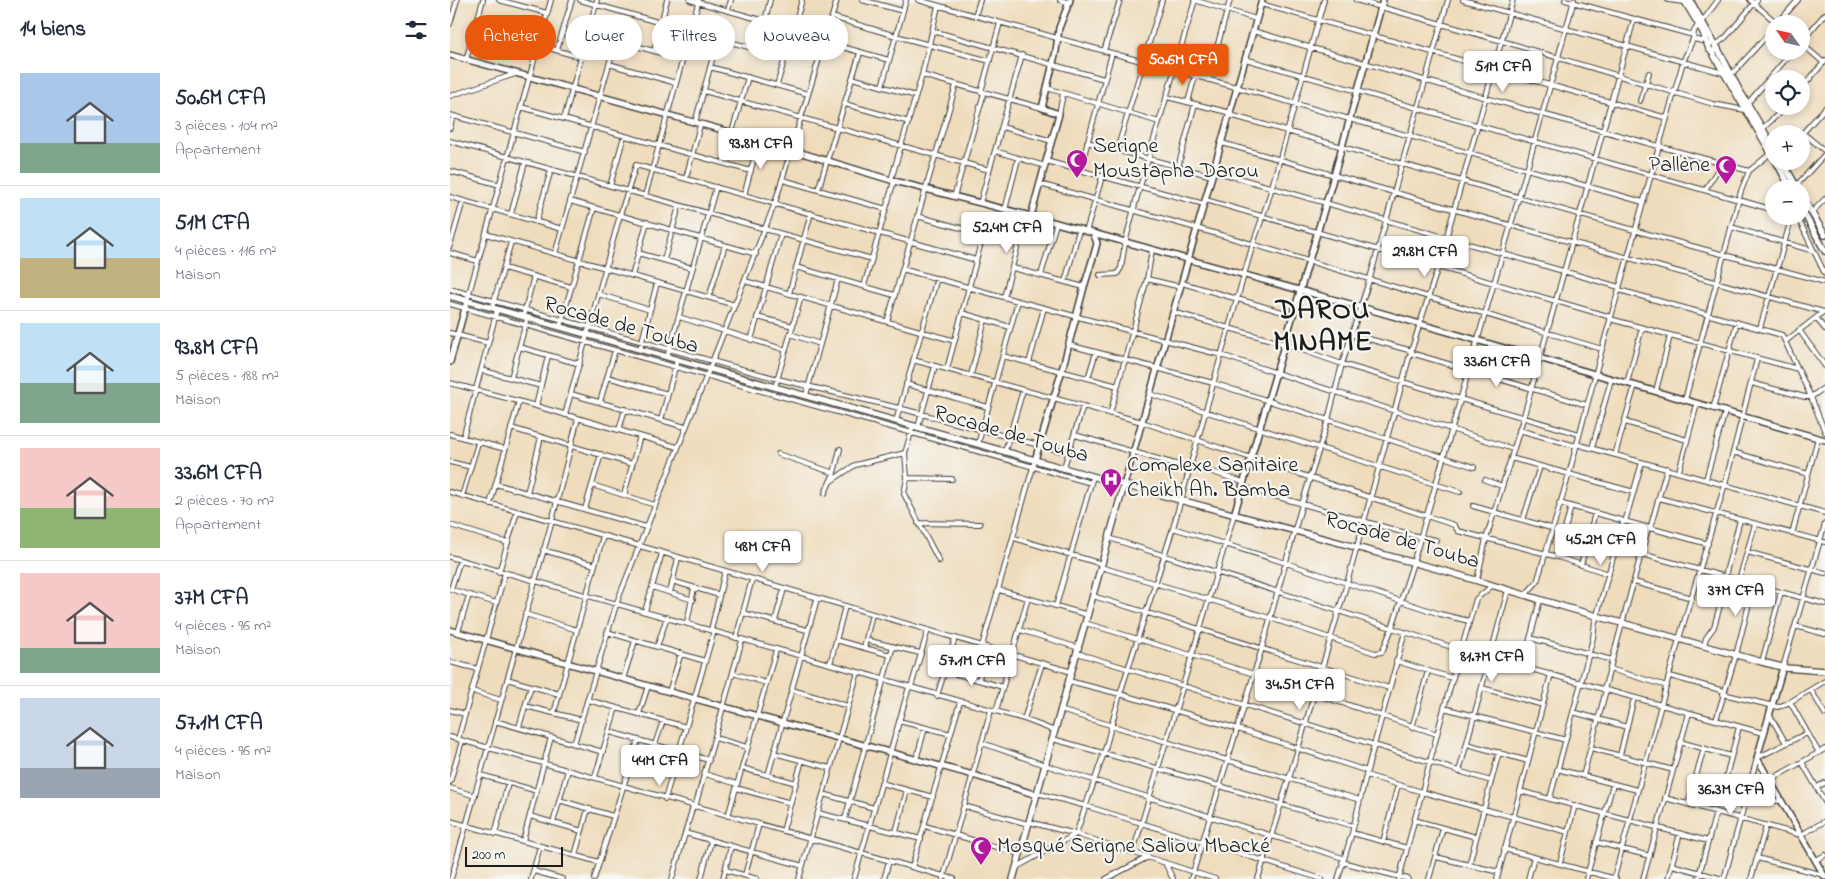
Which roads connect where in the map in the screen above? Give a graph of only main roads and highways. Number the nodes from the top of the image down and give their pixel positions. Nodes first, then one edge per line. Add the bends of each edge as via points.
1 (1686, 1) edge
2 (1712, 45) junction
3 (1765, 135) edge
4 (1765, 141) edge
5 (1810, 219) edge
6 (1810, 223) edge
7 (1825, 235) edge
8 (1825, 251) edge
9 (450, 296) edge
10 (1124, 485) junction
11 (1825, 671) edge
12 (1013, 879) edge

1 - 2 main road
2 - 3 main road
2 - 4 main road via 1723,73
5 - 7 main road
6 - 8 main road
9 - 10 main road, Rocade de Touba via 1005,451 1034,463
10 - 11 main road, Rocade de Touba via 1477,580 1762,662
10 - 12 main road

